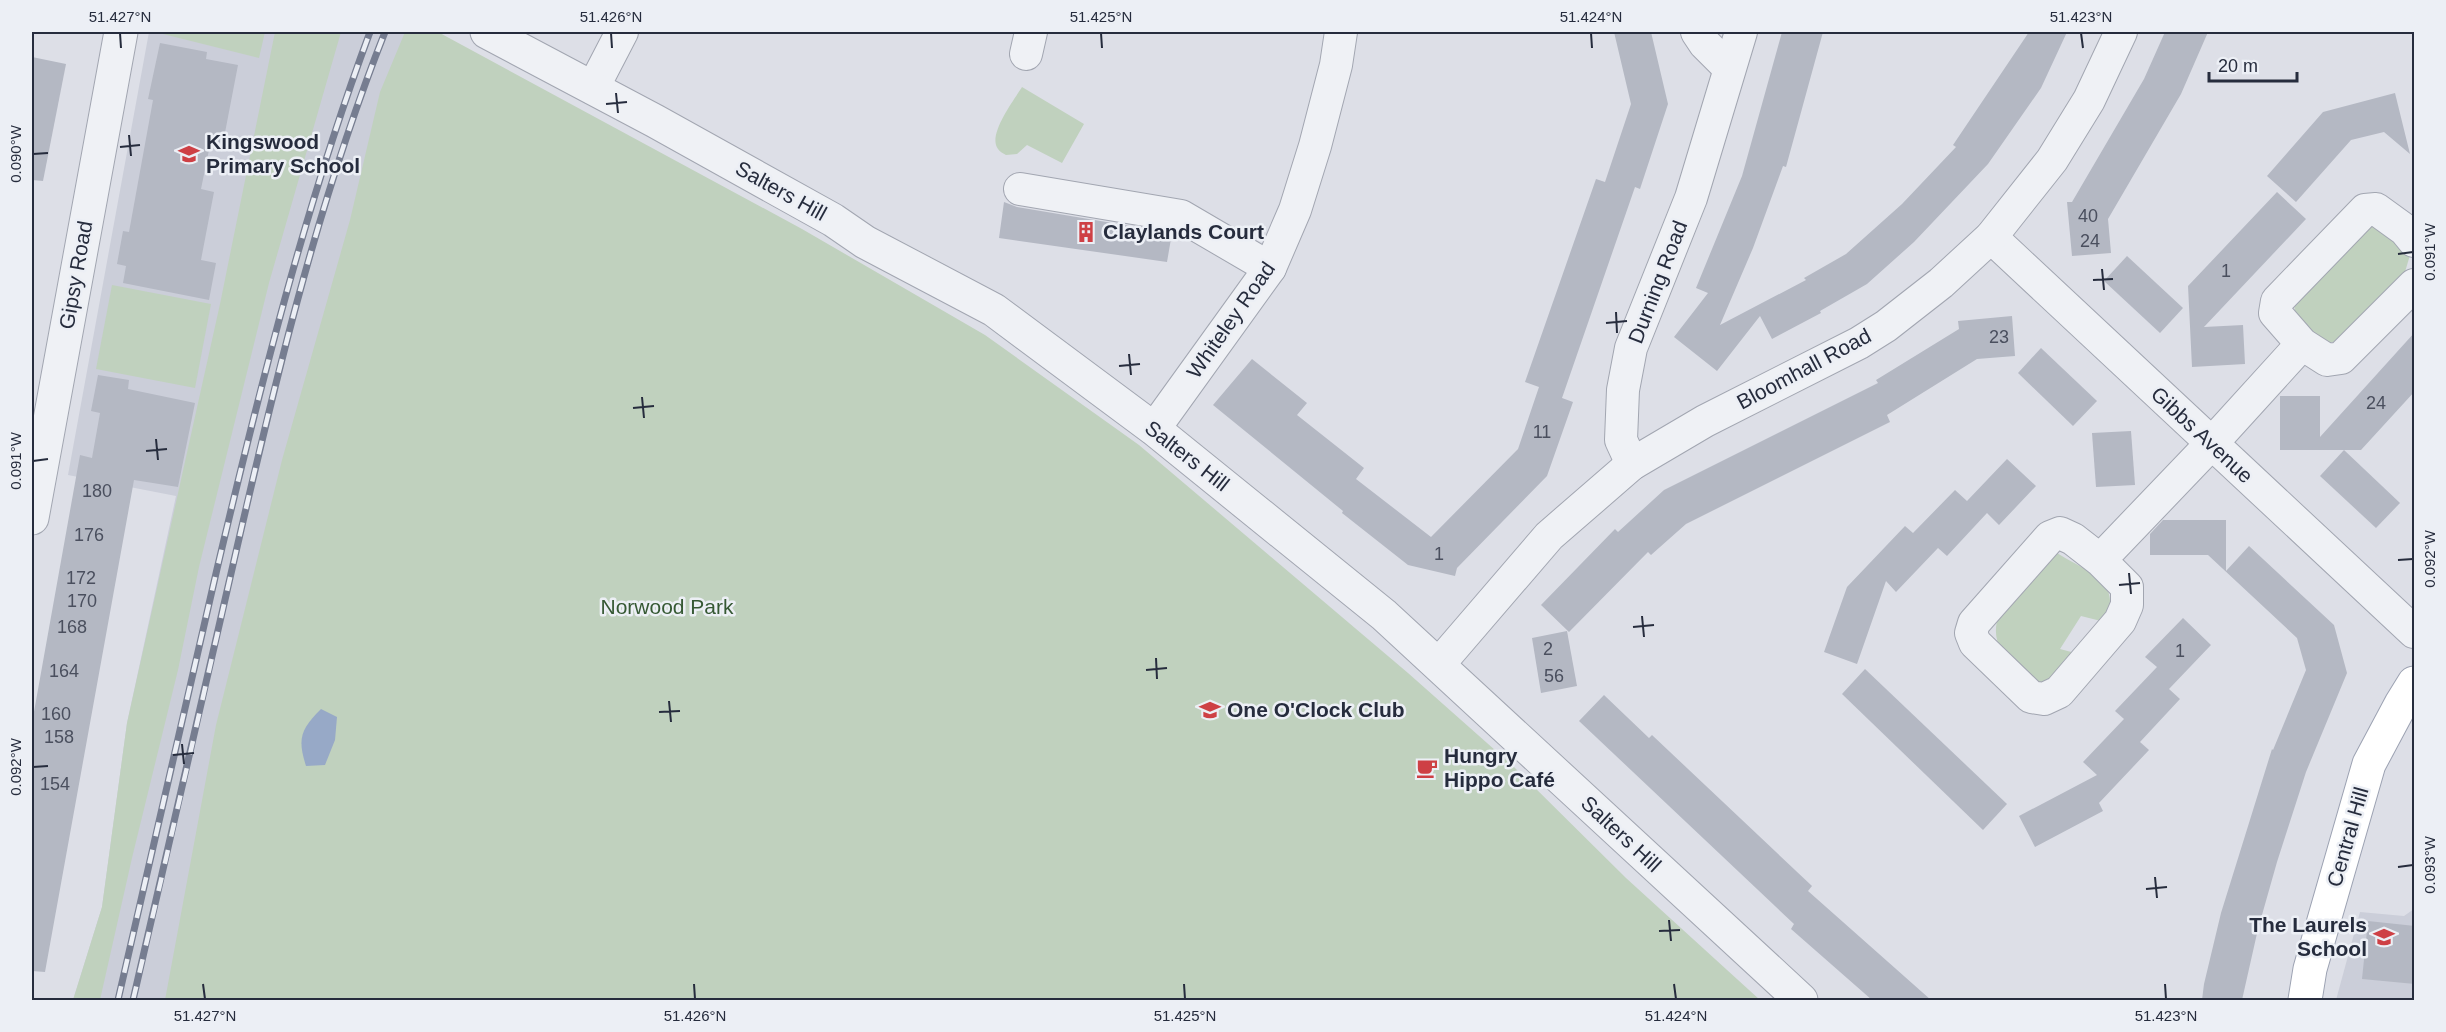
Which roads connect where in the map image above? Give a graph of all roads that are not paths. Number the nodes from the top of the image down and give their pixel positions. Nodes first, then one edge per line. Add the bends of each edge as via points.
1 (121, 32) edge
2 (487, 32) edge
3 (622, 32) edge
4 (1341, 32) edge
5 (1697, 32) edge
6 (1741, 32) edge
7 (2121, 32) edge
8 (1728, 67) junction
9 (593, 88) junction
10 (1020, 189) dead end
11 (1991, 237) junction
12 (2415, 241) edge
13 (1270, 268) junction
14 (2415, 285) edge
15 (2302, 344) junction
16 (1154, 429) junction
17 (2212, 444) junction
18 (1632, 464) junction
19 (32, 518) edge
20 (2100, 560) junction
21 (2415, 632) edge
22 (1439, 664) junction
23 (2415, 682) edge
24 (1801, 1000) edge
25 (2305, 1000) edge

1 - 19 street, Gipsy Road
2 - 9 street, Salters Hill
3 - 9 street
4 - 13 street, Whiteley Road via 1315,146 1295,210
5 - 8 street
6 - 8 street, Durning Road
7 - 11 street, Bloomhall Road via 2089,100 2052,160
8 - 18 street, Durning Road via 1691,198 1631,348 1623,390 1621,440
9 - 16 street, Salters Hill via 994,310
10 - 13 street via 1181,216
11 - 17 street, Gibbs Avenue
11 - 18 street, Bloomhall Road via 1886,326
12 - 15 street via 2376,209 2365,210 2277,301 2275,313
13 - 16 street, Whiteley Road
14 - 15 street via 2341,358 2327,360
15 - 17 street
16 - 22 street, Salters Hill
17 - 20 street
17 - 21 street, Gibbs Avenue
18 - 22 street, Bloomhall Road via 1549,536
20 - 20 street via 2127,587 2127,605 2120,621 2059,692 2044,699 2031,697 1976,643 1971,633 1974,623 2050,537 2060,533
22 - 24 street, Salters Hill
23 - 25 main road, Central Hill via 2369,764 2310,969

